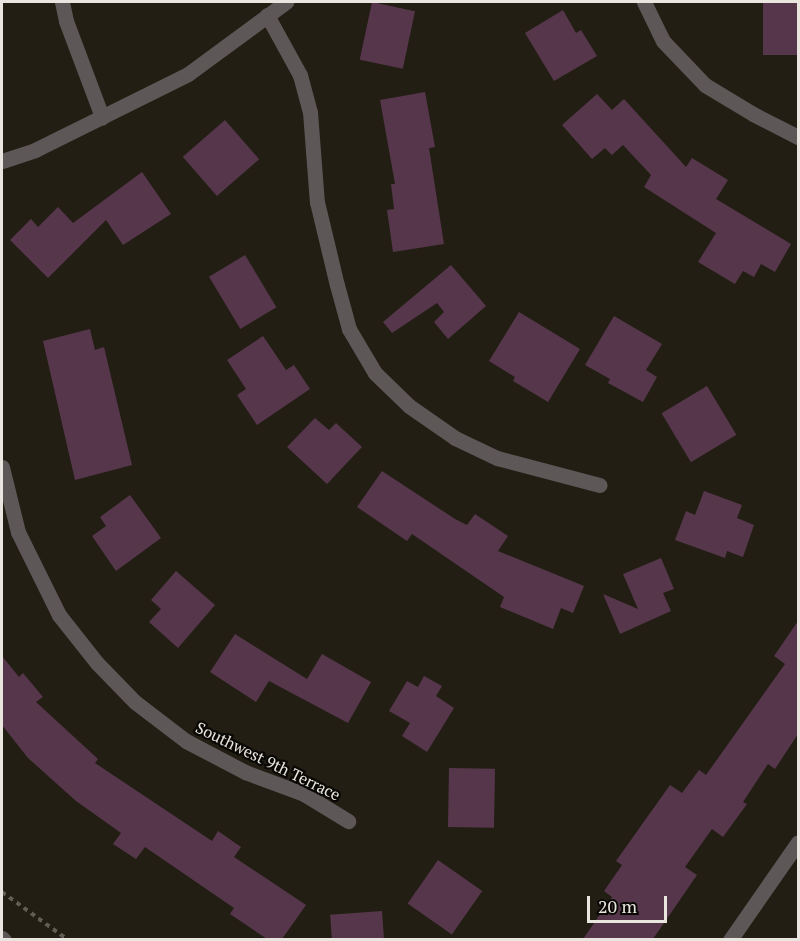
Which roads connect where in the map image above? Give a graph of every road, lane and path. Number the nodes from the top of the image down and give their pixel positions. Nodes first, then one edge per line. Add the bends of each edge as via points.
1 (62, 2) edge
2 (286, 2) edge
3 (645, 2) edge
4 (267, 15) junction
5 (102, 117) junction
6 (798, 137) edge
7 (2, 160) edge
8 (2, 467) edge
9 (599, 485) dead end
10 (348, 821) dead end
11 (798, 842) edge
12 (2, 892) edge
13 (68, 939) edge
14 (730, 939) edge

1 - 5 street
2 - 4 street
3 - 6 street via 663,41 705,85
4 - 5 street via 188,74
4 - 9 street via 300,75 310,112 317,202 337,285 349,328 375,374 409,406 455,438 497,458
5 - 7 street via 35,150
8 - 10 street, Southwest 9th Terrace via 18,532 59,615 135,702 186,741 245,772 303,794
11 - 14 street
12 - 13 path

